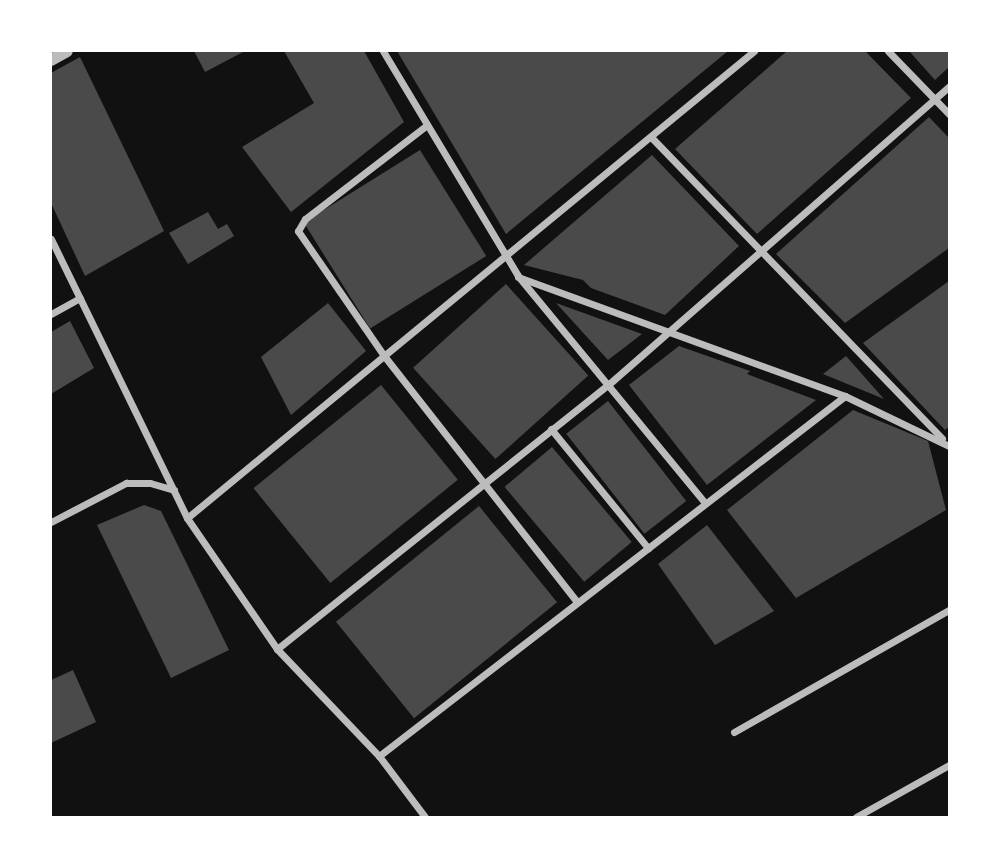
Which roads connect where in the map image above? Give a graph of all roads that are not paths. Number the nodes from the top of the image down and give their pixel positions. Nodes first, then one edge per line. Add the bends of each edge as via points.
1 (67, 51) edge
2 (383, 51) edge
3 (754, 51) edge
4 (888, 51) edge
5 (51, 60) edge
6 (949, 86) edge
7 (935, 99) junction
8 (949, 114) edge
9 (427, 125) junction
10 (651, 137) junction
11 (51, 240) edge
12 (758, 251) junction
13 (507, 258) junction
14 (518, 276) junction
15 (80, 298) junction
16 (51, 314) edge
17 (671, 331) junction
18 (386, 357) junction
19 (609, 384) junction
20 (845, 396) junction
21 (551, 429) junction
22 (949, 445) edge
23 (482, 485) junction
24 (174, 491) junction
25 (705, 503) junction
26 (187, 518) junction
27 (51, 522) edge
28 (648, 548) junction
29 (578, 602) junction
30 (949, 610) edge
31 (277, 649) junction
32 (734, 732) dead end
33 (379, 755) junction
34 (949, 765) edge
35 (425, 817) edge
36 (856, 817) edge

1 - 5 street
2 - 9 street
3 - 10 street
4 - 7 street
6 - 7 street
7 - 8 street
7 - 12 street
9 - 13 street
9 - 18 street via 305,219 298,232
10 - 12 street
10 - 13 street
11 - 15 street
12 - 17 street
12 - 22 street
13 - 14 street
13 - 18 street
14 - 17 street
14 - 19 street
15 - 16 street
15 - 24 street
17 - 19 street
17 - 20 street
18 - 23 street
18 - 26 street
19 - 21 street
19 - 25 street
20 - 22 street
20 - 25 street
21 - 23 street
21 - 28 street
23 - 29 street
23 - 31 street
24 - 26 street
24 - 27 street via 150,483 126,483
25 - 28 street
26 - 31 street
28 - 29 street
29 - 33 street
30 - 32 street
31 - 33 street
33 - 35 street
34 - 36 street

